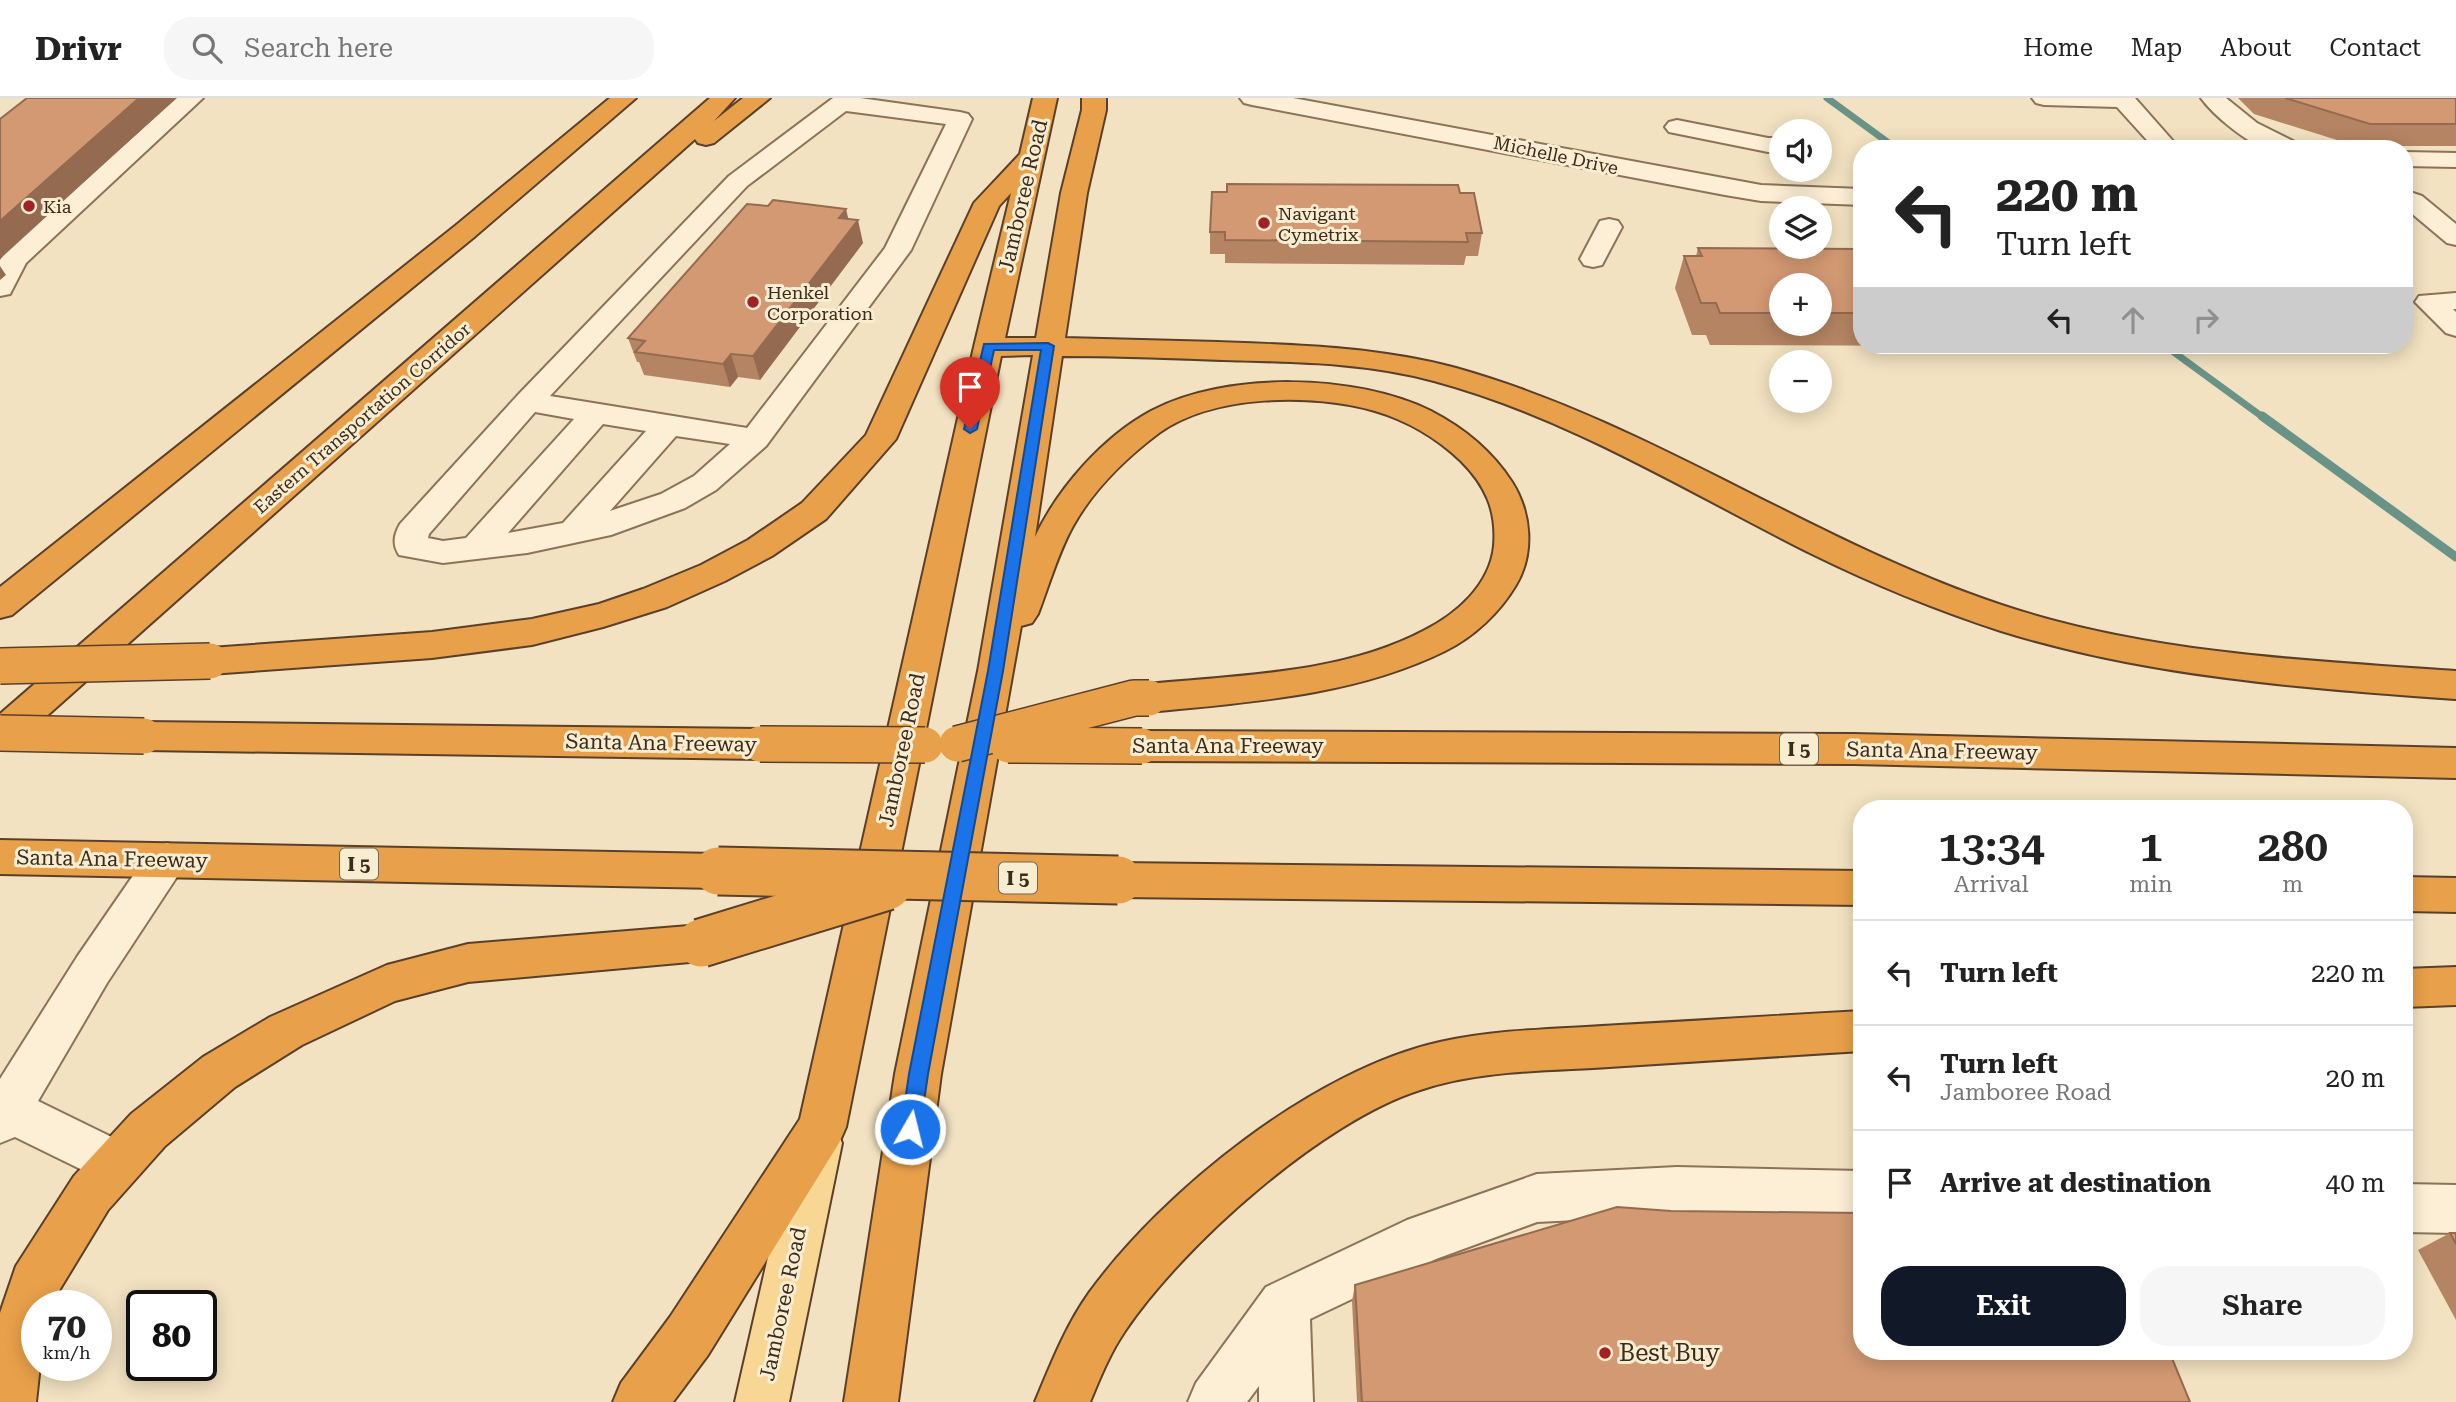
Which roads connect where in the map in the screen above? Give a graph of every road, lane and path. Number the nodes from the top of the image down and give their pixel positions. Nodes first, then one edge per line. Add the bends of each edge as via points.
1 (191, 98) edge
2 (624, 98) edge
3 (723, 98) edge
4 (758, 98) edge
5 (1045, 98) edge
6 (1094, 98) edge
7 (1252, 98) edge
8 (2044, 98) edge
9 (2213, 98) edge
10 (2123, 99) edge
11 (845, 100) edge
12 (1676, 127) dead end
13 (2160, 140) edge
14 (2268, 140) edge
15 (1769, 145) edge
16 (1030, 158) junction
17 (2413, 159) edge
18 (2456, 160) edge
19 (1853, 197) edge
20 (2413, 201) edge
21 (2456, 202) edge
22 (2413, 204) edge
23 (587, 221) junction
24 (1609, 227) dead end
25 (2456, 237) edge
26 (1593, 259) dead end
27 (0, 288) edge
28 (2456, 301) edge
29 (2456, 327) edge
30 (1048, 346) junction
31 (988, 347) junction
32 (528, 402) junction
33 (596, 413) junction
34 (668, 425) junction
35 (755, 439) junction
36 (574, 532) junction
37 (477, 547) junction
38 (0, 606) edge
39 (0, 666) edge
40 (996, 671) junction
41 (2456, 685) edge
42 (0, 735) edge
43 (957, 744) junction
44 (2456, 763) edge
45 (0, 857) edge
46 (167, 860) junction
47 (918, 877) junction
48 (1853, 888) edge
49 (2413, 894) edge
50 (2456, 895) edge
51 (2456, 986) edge
52 (2413, 988) edge
53 (1853, 1032) edge
54 (4, 1116) edge
55 (822, 1127) junction
56 (117, 1164) junction
57 (1853, 1195) edge
58 (2413, 1208) edge
59 (2456, 1209) edge
60 (1284, 1305) junction
61 (9, 1402) edge
62 (640, 1402) edge
63 (762, 1402) edge
64 (871, 1402) edge
65 (1062, 1402) edge
66 (1215, 1402) edge
67 (1286, 1402) edge

1 - 27 street via 14,259
2 - 38 highway
3 - 23 highway, Eastern Transportation Corridor
4 - 23 highway via 662,172
5 - 16 highway, Jamboree Road
6 - 30 highway
7 - 19 street, Michelle Drive via 1749,191
8 - 10 street
9 - 14 street via 2237,122
10 - 13 street
11 - 32 street via 738,181
11 - 35 street via 960,119 898,250
12 - 15 street
16 - 31 highway, Jamboree Road
16 - 39 highway, bridge via 987,203 880,439 814,511 713,573 603,615 532,632 432,645 210,661
17 - 18 street
20 - 21 street
22 - 25 street
23 - 42 highway, Eastern Transportation Corridor
24 - 26 street
28 - 29 street via 2429,302
30 - 31 highway
30 - 40 highway
30 - 41 highway via 1327,354 1443,373 1563,416 1865,565 1950,601 2064,637 2274,673
31 - 55 highway, Jamboree Road
32 - 33 street
32 - 37 street via 412,532 411,547 443,552
33 - 34 street
33 - 37 street
34 - 35 street
34 - 36 street
35 - 36 street via 705,482 673,501
36 - 37 street
40 - 43 highway, bridge via 1058,525 1106,461 1162,417 1183,409 1225,398 1300,390 1387,405 1437,427 1475,458 1504,493 1512,531 1507,570 1484,604 1438,639 1384,662 1325,677 1134,698
40 - 64 highway via 918,1074
42 - 43 highway, Santa Ana Freeway / I 5, bridge
43 - 44 highway, Santa Ana Freeway / I 5, bridge via 1854,749
45 - 46 highway, Santa Ana Freeway / I 5
46 - 47 highway, Santa Ana Freeway / I 5, bridge
46 - 54 street via 92,970
47 - 48 highway, Santa Ana Freeway / I 5, bridge
47 - 56 highway, bridge via 701,943 468,962 387,984 286,1031 219,1072 148,1130
49 - 50 highway
51 - 52 highway
53 - 65 highway via 1480,1055 1414,1071 1350,1099 1278,1144 1205,1205 1153,1258 1106,1314
54 - 56 street
55 - 62 highway via 690,1336
55 - 63 main road, Jamboree Road
56 - 61 highway via 91,1193 34,1284 14,1356
57 - 60 street via 1677,1191 1537,1198 1424,1238
58 - 59 street
60 - 66 street
60 - 67 street

